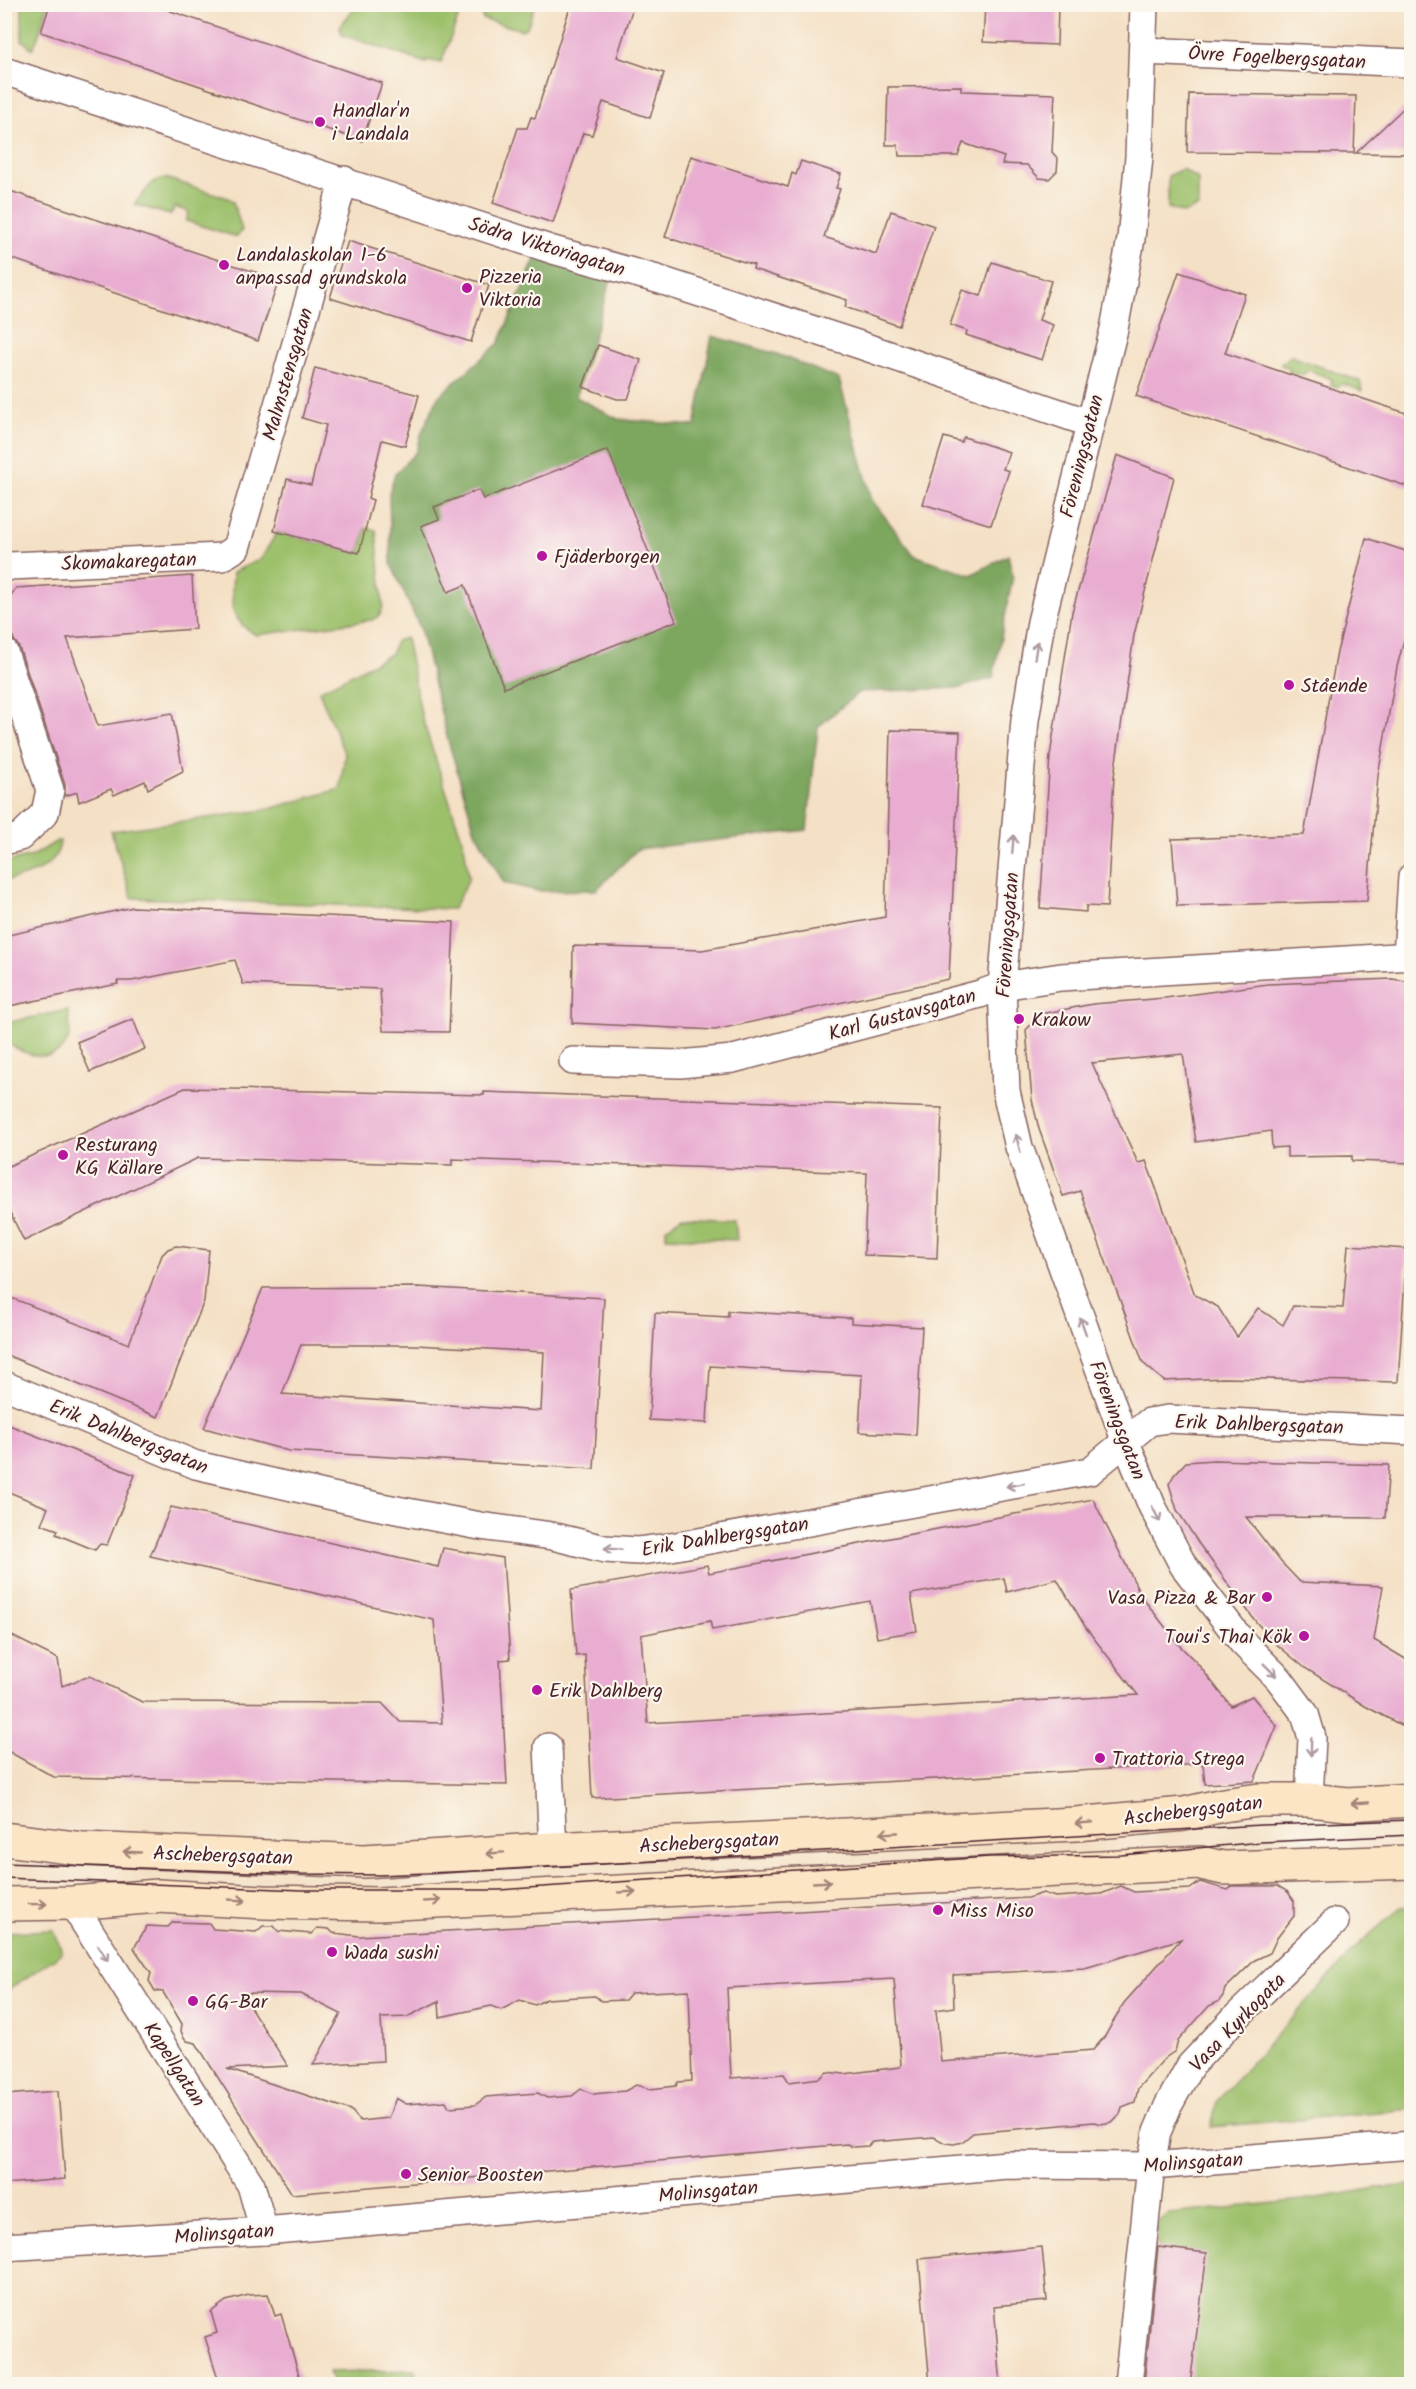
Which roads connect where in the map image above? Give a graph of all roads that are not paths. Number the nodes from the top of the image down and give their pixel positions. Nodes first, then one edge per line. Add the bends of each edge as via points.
1 (1144, 4) edge
2 (1143, 51) junction
3 (1412, 63) edge
4 (4, 71) edge
5 (344, 180) junction
6 (1089, 423) junction
7 (240, 534) joint
8 (4, 569) edge
9 (4, 652) edge
10 (4, 841) edge
11 (1412, 877) edge
12 (1409, 956) edge
13 (1002, 986) junction
14 (573, 1062) dead end
15 (4, 1385) edge
16 (1412, 1431) edge
17 (1125, 1440) junction
18 (548, 1747) dead end
19 (1309, 1800) junction
20 (1412, 1800) edge
21 (4, 1839) edge
22 (553, 1849) junction
23 (1412, 1862) edge
24 (72, 1903) junction
25 (4, 1904) edge
26 (1335, 1922) dead end
27 (1412, 2145) edge
28 (1151, 2166) junction
29 (264, 2231) junction
30 (4, 2247) edge
31 (1128, 2385) edge

1 - 2 street, Föreningsgatan
2 - 3 street, Övre Fogelbergsgatan
2 - 6 street, Föreningsgatan via 1131,240 1114,329
4 - 5 street, Södra Viktoriagatan
5 - 6 street, Södra Viktoriagatan via 553,250 657,279 857,344
5 - 7 street, Malmstensgatan
13 -> 6 street, Föreningsgatan via 1025,720 1041,622
7 - 8 street, Skomakaregatan via 236,548 222,557
9 - 10 street via 50,790 45,813 20,837
11 - 12 street
12 - 13 street, Karl Gustavsgatan via 1061,977
13 - 14 street, Karl Gustavsgatan via 733,1059 680,1064
17 -> 13 street, Föreningsgatan via 1019,1147 1006,1091
17 -> 15 street, Erik Dahlbergsgatan via 1090,1471 638,1551 605,1549 552,1536 480,1526 196,1466
16 - 17 street, Erik Dahlbergsgatan via 1168,1419 1149,1422
17 -> 19 street, Föreningsgatan via 1152,1506 1183,1565 1305,1714 1312,1738
18 - 22 street
20 -> 19 street, Aschebergsgatan via 1348,1804
19 -> 22 street, Aschebergsgatan via 1259,1800 1184,1814 1076,1824
22 -> 21 street, Aschebergsgatan via 364,1861 84,1849
24 -> 23 street via 158,1896 378,1904 1201,1863 1223,1868
25 -> 24 street
24 -> 29 street, Kapellgatan via 251,2185
26 - 28 street, Vasa Kyrkogata via 1190,2066 1157,2132
27 - 28 street, Molinsgatan
28 - 29 street, Molinsgatan via 1007,2166
28 - 31 street, Vasa Kyrkogata
29 - 30 street, Molinsgatan

